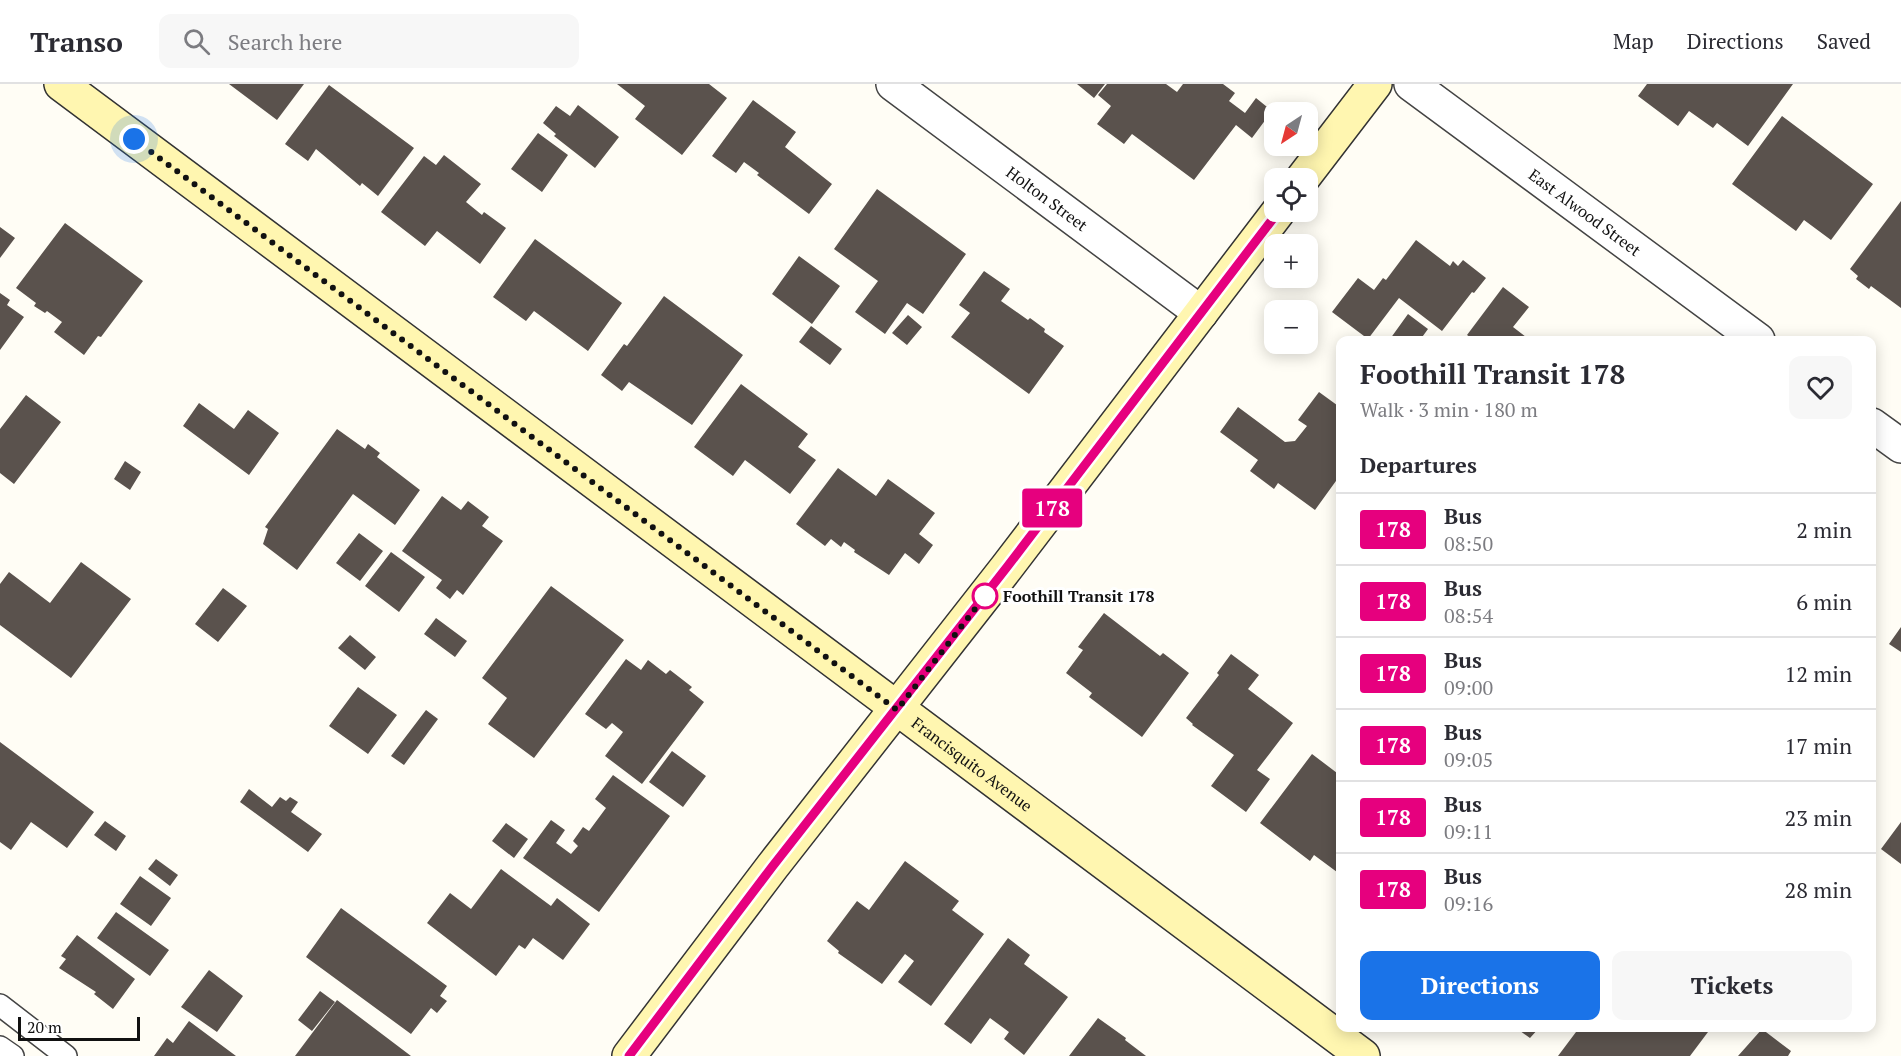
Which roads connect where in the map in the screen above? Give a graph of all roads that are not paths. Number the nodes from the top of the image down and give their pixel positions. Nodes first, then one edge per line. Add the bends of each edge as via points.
1 (61, 84) edge
2 (893, 84) edge
3 (1375, 84) edge
4 (1411, 84) edge
5 (1311, 168) edge
6 (1270, 222) edge
7 (1201, 313) junction
8 (1753, 336) edge
9 (1876, 428) edge
10 (1901, 446) edge
11 (897, 710) junction
12 (0, 1005) edge
13 (0, 1047) edge
14 (13, 1056) edge
15 (66, 1056) edge
16 (629, 1056) edge
17 (1363, 1056) edge

1 - 11 street, Francisquito Avenue
2 - 7 street, Holton Street
3 - 5 street
4 - 8 street, East Alwood Street
6 - 7 street
7 - 11 street
9 - 10 street
11 - 16 street
11 - 17 street, Francisquito Avenue
12 - 15 lane
13 - 14 lane

